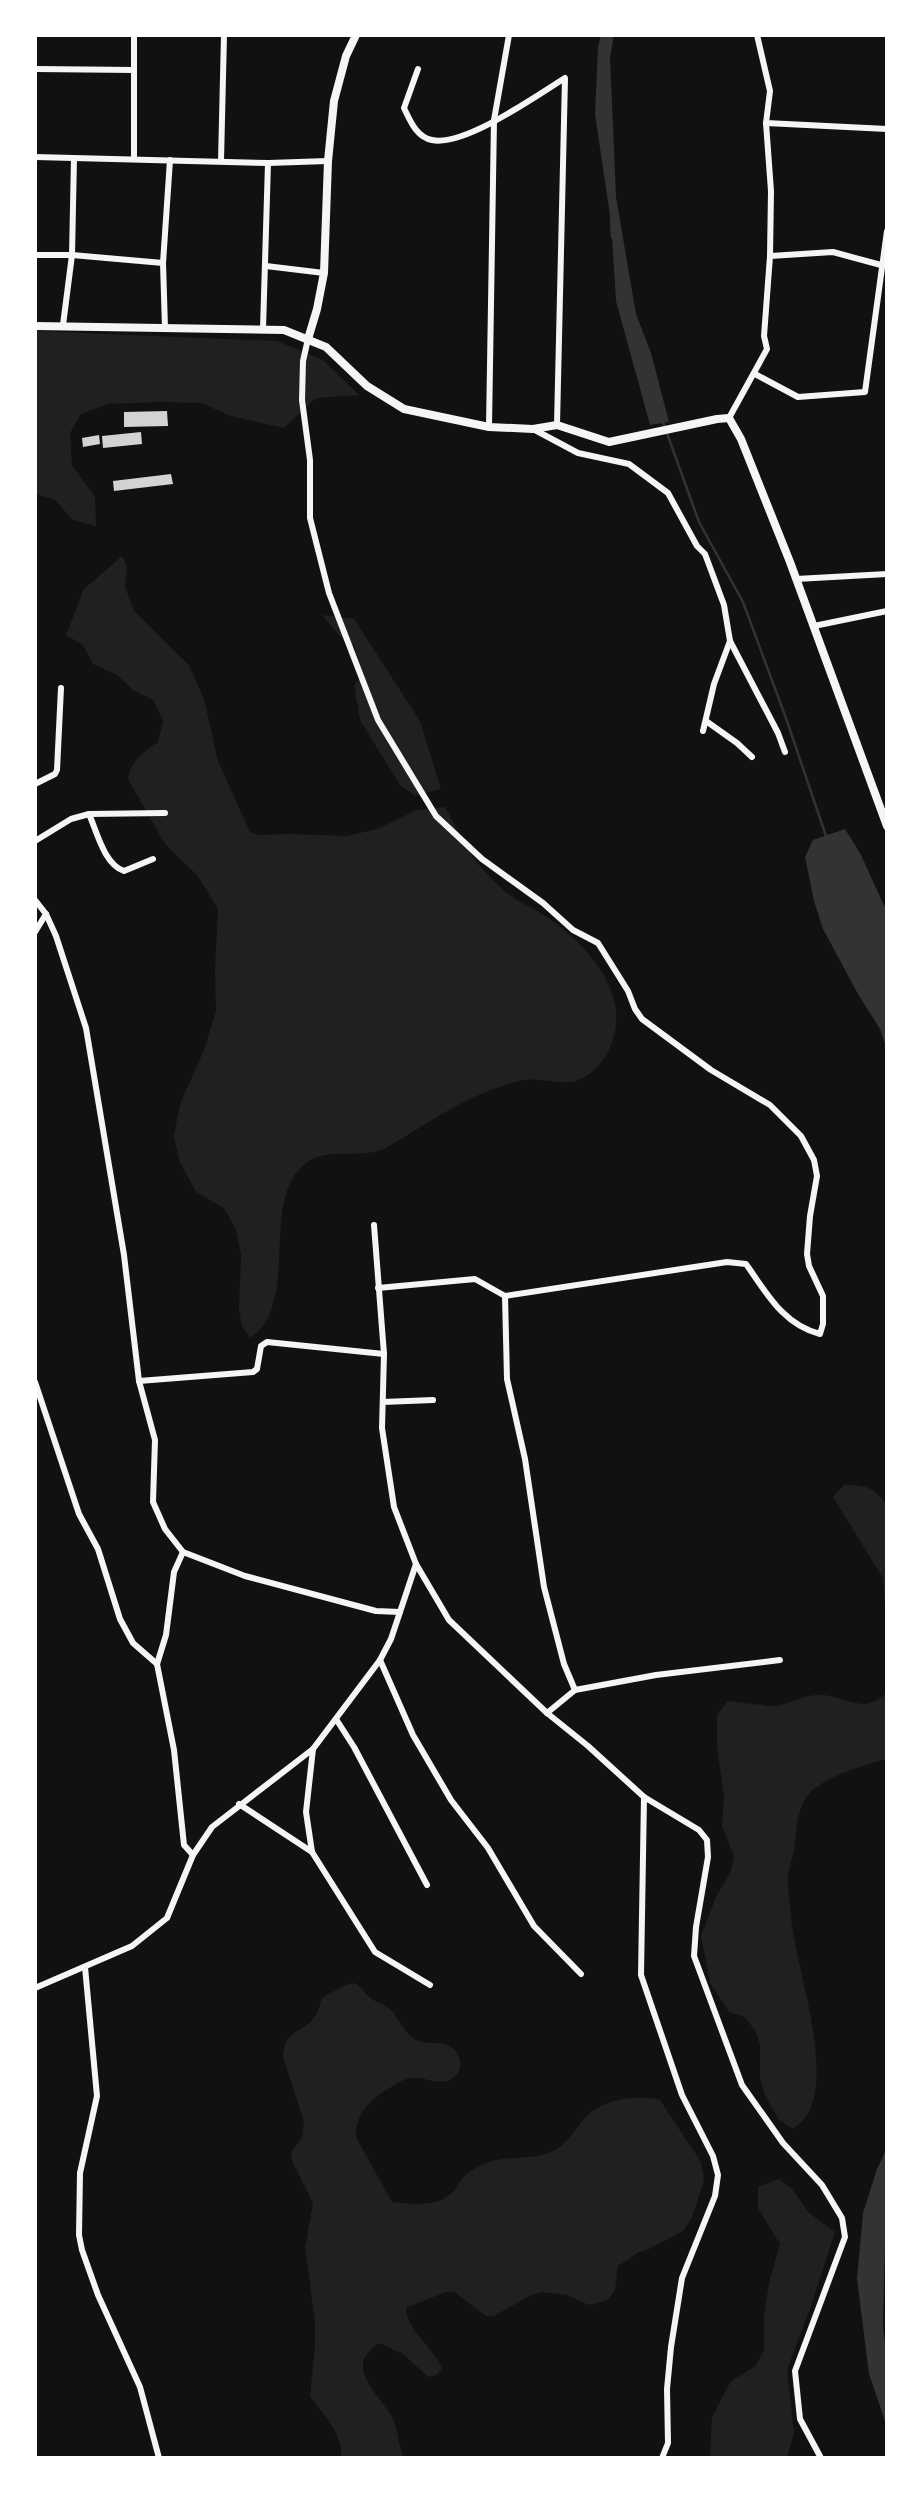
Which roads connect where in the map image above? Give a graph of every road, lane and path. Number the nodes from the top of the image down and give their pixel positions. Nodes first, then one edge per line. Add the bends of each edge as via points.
1 (134, 35) edge
2 (223, 35) edge
3 (356, 35) edge
4 (509, 35) edge
5 (757, 35) edge
6 (35, 69) edge
7 (418, 69) dead end
8 (134, 70) junction
9 (494, 120) junction
10 (766, 123) junction
11 (887, 129) edge
12 (35, 157) edge
13 (74, 158) junction
14 (134, 159) junction
15 (170, 160) junction
16 (221, 161) junction
17 (328, 161) junction
18 (268, 163) junction
19 (887, 231) edge
20 (35, 255) edge
21 (72, 255) junction
22 (769, 256) junction
23 (163, 263) junction
24 (881, 265) junction
25 (266, 266) junction
26 (324, 273) junction
27 (35, 326) edge
28 (63, 326) junction
29 (165, 328) junction
30 (263, 330) junction
31 (308, 339) junction
32 (755, 374) junction
33 (729, 418) junction
34 (557, 425) junction
35 (489, 427) junction
36 (533, 429) junction
37 (887, 574) edge
38 (796, 579) junction
39 (887, 611) edge
40 (814, 626) junction
41 (730, 640) junction
42 (61, 688) dead end
43 (706, 721) junction
44 (703, 731) dead end
45 (785, 752) dead end
46 (752, 757) dead end
47 (35, 784) edge
48 (165, 813) dead end
49 (89, 814) junction
50 (887, 826) edge
51 (35, 841) edge
52 (153, 859) dead end
53 (35, 901) edge
54 (46, 915) junction
55 (35, 932) edge
56 (374, 1225) dead end
57 (378, 1288) junction
58 (505, 1296) junction
59 (384, 1354) junction
60 (139, 1381) junction
61 (35, 1382) edge
62 (432, 1400) dead end
63 (383, 1402) junction
64 (183, 1552) junction
65 (416, 1564) junction
66 (400, 1612) junction
67 (380, 1660) junction
68 (780, 1660) dead end
69 (157, 1664) junction
70 (575, 1690) junction
71 (547, 1713) junction
72 (335, 1719) junction
73 (313, 1749) junction
74 (644, 1797) junction
75 (239, 1804) junction
76 (312, 1852) junction
77 (193, 1855) junction
78 (427, 1885) dead end
79 (85, 1966) junction
80 (581, 1974) dead end
81 (430, 1985) dead end
82 (35, 1988) edge
83 (159, 2458) edge
84 (662, 2458) edge
85 (821, 2458) edge

1 - 8 street
2 - 16 street
3 - 17 street via 334,101
4 - 9 street
5 - 10 street via 769,91
6 - 8 street
7 - 9 street via 404,108 414,129 429,141 450,141
8 - 14 street
9 - 34 street via 565,78
9 - 35 street
10 - 11 street
10 - 22 street
12 - 13 street
13 - 14 street
13 - 21 street
14 - 15 street
15 - 16 street
15 - 23 street
16 - 18 street
17 - 18 street
17 - 26 street
18 - 25 street
19 - 24 street
20 - 21 street
21 - 23 street
21 - 28 street
22 - 24 street via 833,252
22 - 32 street via 766,349
23 - 29 street
24 - 32 street via 865,392 798,397
25 - 26 street
25 - 30 street
26 - 31 street
27 - 28 street
28 - 29 street
29 - 30 street
30 - 31 street via 284,330
31 - 35 street via 326,347 367,386 404,410
31 - 58 street via 302,400 310,460 310,518 329,593 378,720 436,816 482,859 573,930 598,943 642,1019 711,1070 770,1105 801,1136 814,1160 817,1176 807,1254 822,1296 820,1334 778,1310 746,1264 727,1262
32 - 33 street
33 - 34 street via 609,442
33 - 38 street
34 - 36 street
35 - 36 street
36 - 41 street via 578,453 629,464 667,493 711,566
37 - 38 street
38 - 40 street
39 - 40 street
40 - 50 street
41 - 43 street
41 - 45 street
42 - 47 street via 57,770
43 - 44 street
43 - 46 street
48 - 49 street
49 - 51 street via 71,819
49 - 52 street via 119,870
53 - 54 street
54 - 55 street
54 - 60 street via 86,1028 124,1255
56 - 57 street
57 - 58 street via 475,1279
57 - 59 street
58 - 70 street via 507,1379 525,1459 544,1587
59 - 60 street via 267,1342 261,1346 253,1372
59 - 63 street
60 - 64 street via 155,1440 153,1502 165,1529
61 - 69 street via 120,1619 133,1643
62 - 63 street
63 - 65 street via 382,1427 394,1507
64 - 66 street via 245,1576 376,1611
64 - 69 street via 174,1572 166,1635
65 - 66 street
65 - 71 street via 449,1620
66 - 67 street
67 - 72 street
67 - 80 street via 413,1735 451,1800 488,1848 534,1926
68 - 70 street
69 - 77 street via 174,1750 184,1845
70 - 71 street
71 - 74 street
72 - 73 street
72 - 78 street
73 - 75 street
73 - 76 street via 306,1812
74 - 84 street via 641,1975 682,2095 718,2175 715,2196 682,2278 667,2389 668,2443
74 - 85 street via 699,1830 707,1840 694,1956 742,2085 783,2143 822,2185 842,2218 845,2236 795,2371 800,2419
75 - 76 street
75 - 77 street via 212,1827
76 - 81 street via 375,1952
77 - 79 street via 167,1918 132,1946
79 - 82 street
79 - 83 street via 97,2095 80,2173 79,2235 98,2295 139,2387

